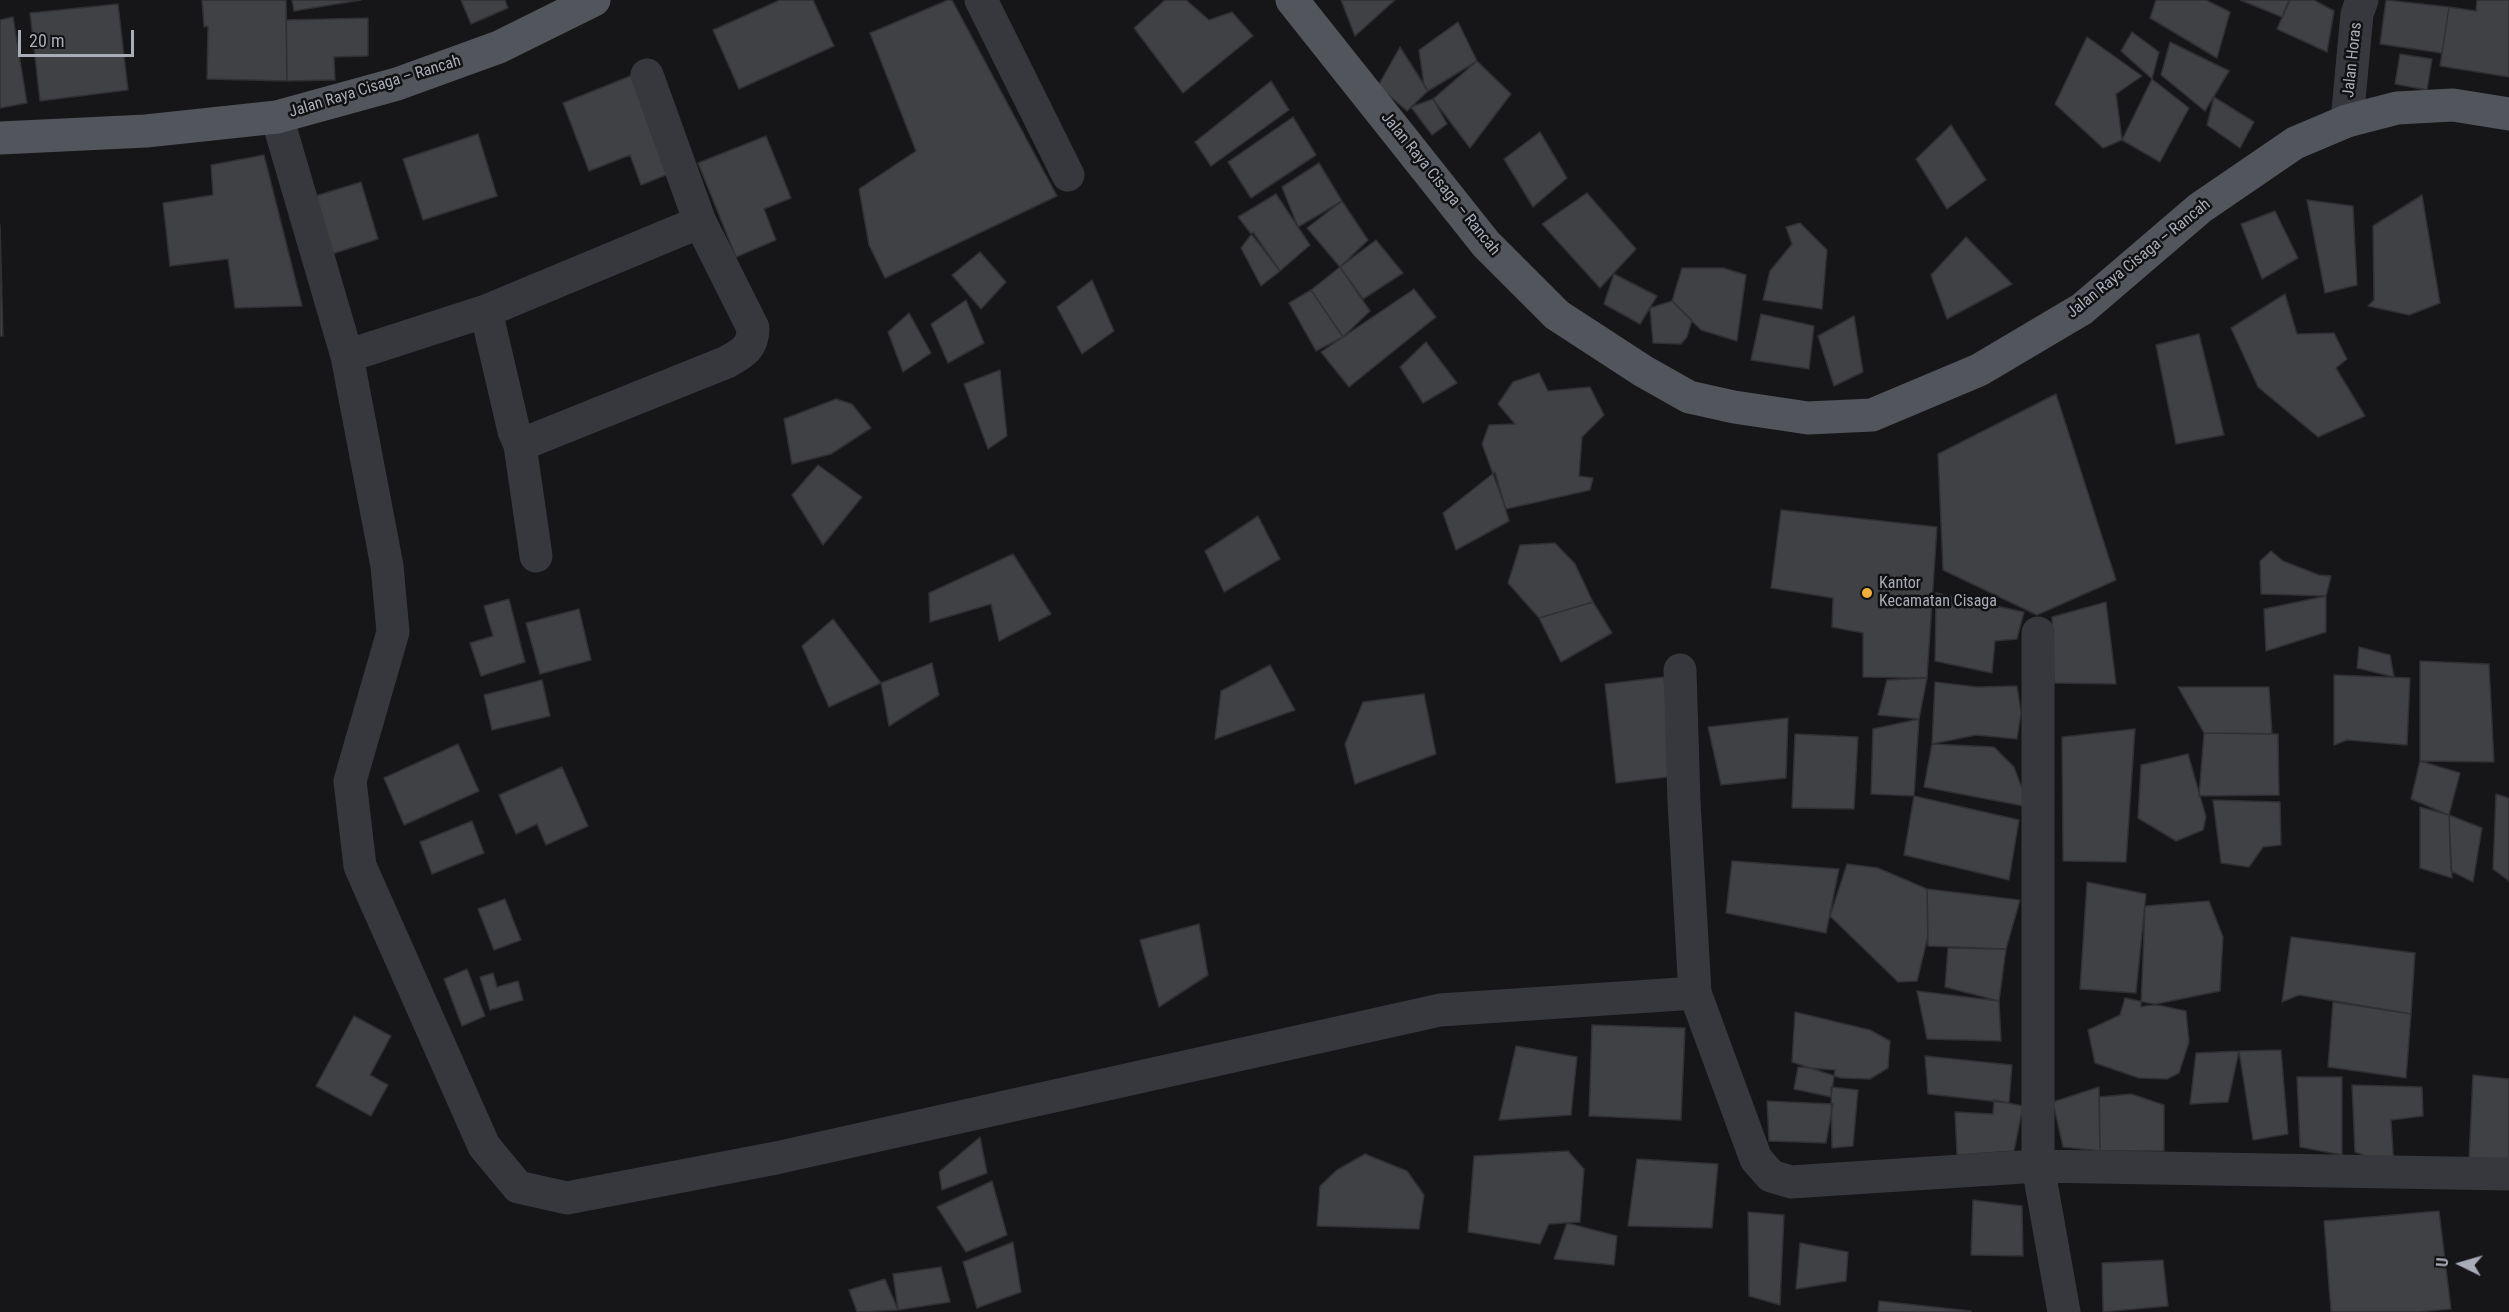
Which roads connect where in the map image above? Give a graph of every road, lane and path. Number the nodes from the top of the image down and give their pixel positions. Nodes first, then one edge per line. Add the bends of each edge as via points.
1 (594, 0) edge
2 (981, 0) edge
3 (1292, 0) edge
4 (2362, 0) edge
5 (646, 75) dead end
6 (2509, 114) edge
7 (277, 117) junction
8 (2347, 121) junction
9 (0, 138) edge
10 (1068, 175) dead end
11 (700, 222) junction
12 (486, 311) junction
13 (347, 356) junction
14 (520, 445) junction
15 (536, 556) dead end
16 (2038, 633) dead end
17 (1680, 670) dead end
18 (1695, 993) junction
19 (2038, 1166) junction
20 (2509, 1174) edge
21 (2064, 1312) edge

1 - 7 main road, Jalan Raya Cisaga – Rancah via 500,47 398,84
2 - 10 street
3 - 8 main road, Jalan Raya Cisaga – Rancah via 1486,244 1557,315 1689,397 1808,418 1872,415 1979,370 2082,309 2219,195 2295,144
4 - 8 street, Jalan Horas via 2357,14
5 - 11 street
6 - 8 main road, Jalan Raya Cisaga – Rancah via 2453,105 2397,108
7 - 9 main road, Jalan Raya Cisaga – Rancah via 146,131
7 - 13 street
11 - 12 street
11 - 14 street via 753,327 751,345 727,362
12 - 13 street
12 - 14 street
13 - 18 street via 387,566 393,632 350,781 360,866 483,1146 518,1187 567,1198 591,1194 776,1158 1440,1010
14 - 15 street
16 - 19 street
17 - 18 street
18 - 19 street via 1756,1159 1771,1176 1791,1182
19 - 20 street
19 - 21 street

